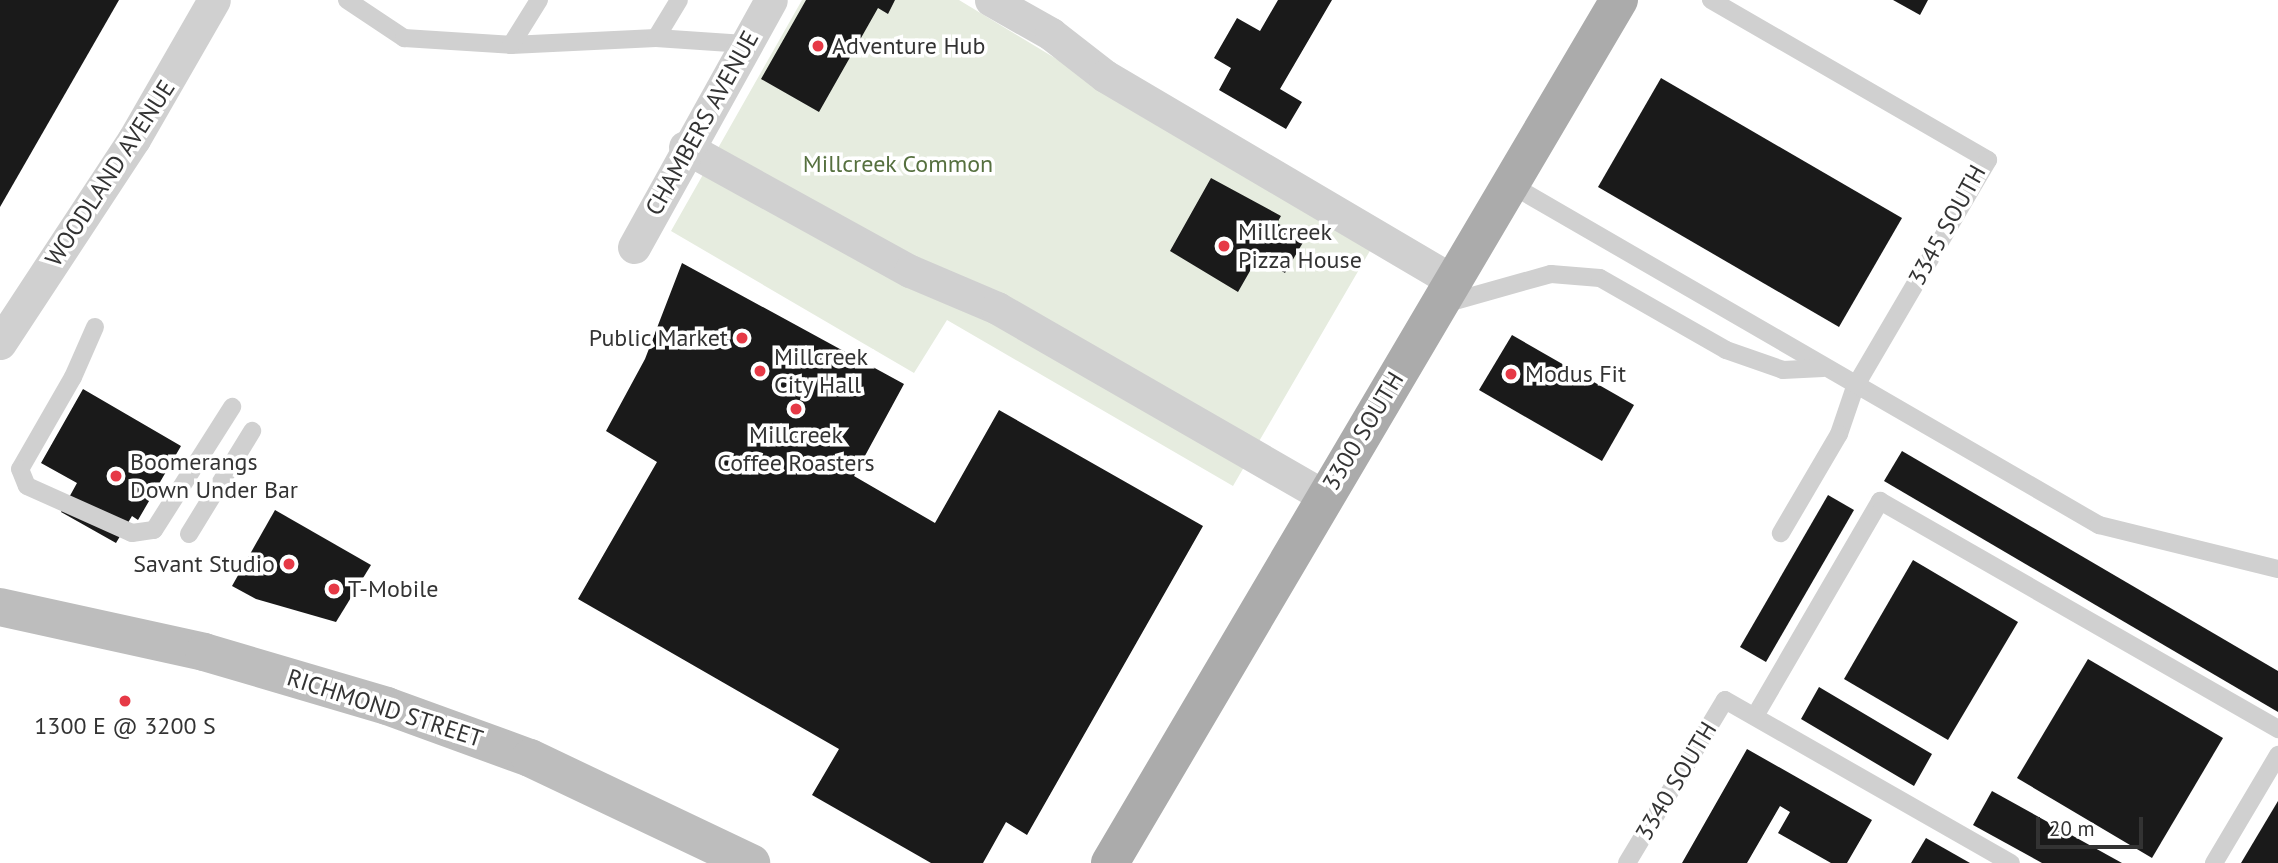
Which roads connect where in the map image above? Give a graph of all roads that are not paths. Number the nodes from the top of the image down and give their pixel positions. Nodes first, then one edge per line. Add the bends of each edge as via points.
1 (214, 0) edge
2 (347, 0) edge
3 (539, 0) edge
4 (679, 0) edge
5 (771, 0) edge
6 (991, 0) edge
7 (1619, 0) edge
8 (1711, 0) edge
9 (656, 38) junction
10 (745, 44) junction
11 (511, 46) junction
12 (685, 147) junction
13 (1508, 183) junction
14 (634, 247) dead end
15 (1444, 293) junction
16 (95, 327) dead end
17 (0, 343) edge
18 (1823, 368) junction
19 (1855, 387) junction
20 (232, 407) dead end
21 (252, 431) dead end
22 (1324, 496) junction
23 (1781, 533) dead end
24 (189, 534) dead end
25 (2278, 569) edge
26 (0, 607) edge
27 (1755, 716) junction
28 (2278, 729) edge
29 (2278, 755) edge
30 (751, 863) edge
31 (1110, 863) edge
32 (1627, 863) edge
33 (2011, 863) edge
34 (2214, 863) edge

1 - 17 street, WOODLAND AVENUE via 134,139
2 - 11 lane via 404,37
3 - 11 lane
4 - 9 lane
5 - 10 street, CHAMBERS AVENUE
6 - 15 street via 1051,34 1105,76
7 - 13 main road, 3300 SOUTH
8 - 19 lane, 3345 SOUTH via 1988,160
9 - 10 lane
9 - 11 lane
10 - 12 street, CHAMBERS AVENUE
12 - 14 street, CHAMBERS AVENUE
12 - 22 street via 910,271 997,308
13 - 15 main road, 3300 SOUTH
13 - 18 lane
15 - 18 lane via 1551,274 1600,278 1726,350 1783,370
15 - 22 main road, 3300 SOUTH
16 - 20 lane via 73,377 20,469 27,486 132,533 154,530
18 - 19 lane
19 - 23 lane, 3345 SOUTH via 1839,435
19 - 25 lane via 2099,525
21 - 24 lane
22 - 31 main road, 3300 SOUTH
26 - 30 main road, RICHMOND STREET via 204,652 387,706 530,758
27 - 28 lane via 1880,501
27 - 32 lane, 3340 SOUTH via 1726,700
27 - 33 lane
29 - 34 lane

